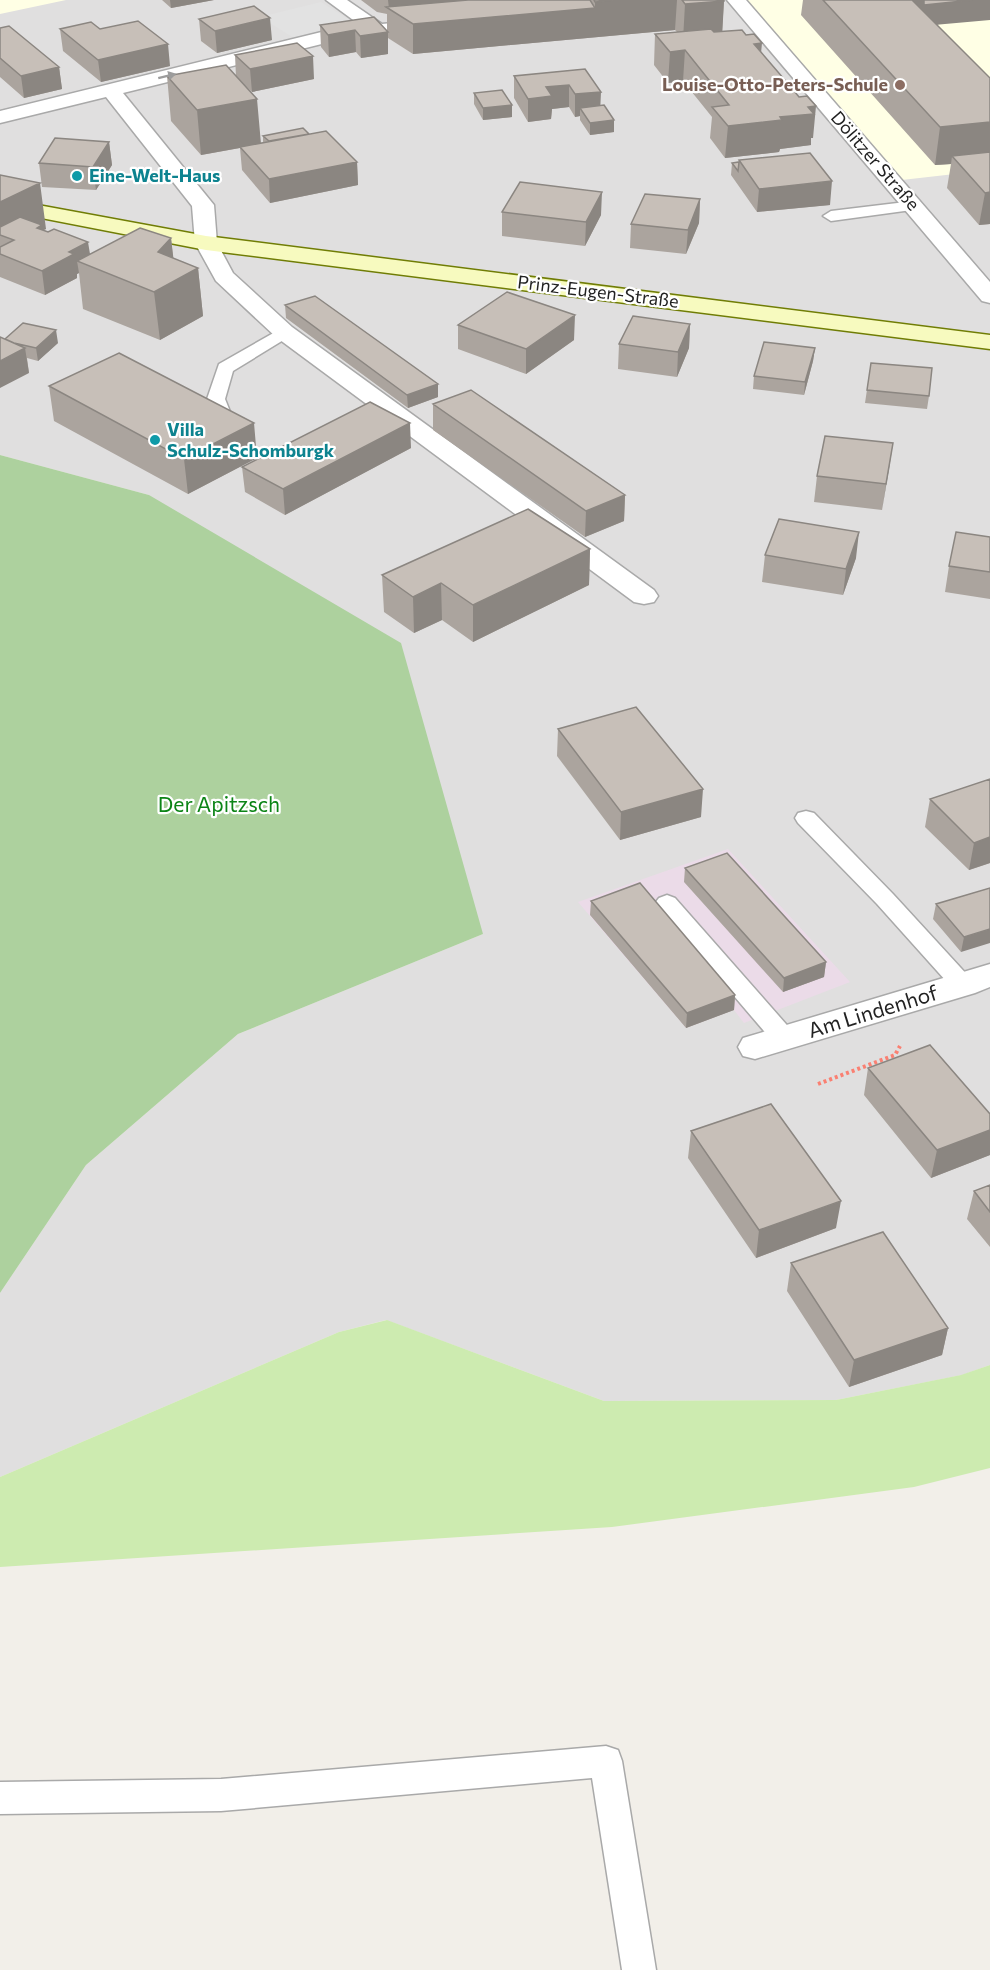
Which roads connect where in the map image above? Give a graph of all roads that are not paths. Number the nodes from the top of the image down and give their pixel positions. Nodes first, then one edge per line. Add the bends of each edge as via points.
1 (335, 0) edge
2 (736, 0) edge
3 (449, 23) edge
4 (378, 29) junction
5 (110, 89) junction
6 (0, 117) edge
7 (0, 204) edge
8 (914, 206) junction
9 (831, 216) dead end
10 (206, 243) junction
11 (990, 296) edge
12 (284, 332) junction
13 (990, 342) edge
14 (224, 419) edge
15 (644, 596) dead end
16 (806, 818) dead end
17 (667, 903) dead end
18 (977, 980) edge
19 (770, 1043) joint
20 (0, 1798) edge
21 (639, 1970) edge

1 - 4 street
2 - 8 street, Dölitzer Straße
3 - 4 street
5 -> 4 street via 346,32
5 - 6 street
5 - 10 street via 203,205
7 - 10 street, Prinz-Eugen-Straße
8 - 9 lane
8 - 11 street, Dölitzer Straße
10 - 12 street via 224,276
10 - 13 street, Prinz-Eugen-Straße
12 - 14 lane via 225,368 216,399
12 - 15 street
16 - 18 lane via 885,899
17 - 19 lane
18 - 19 street, Am Lindenhof
20 - 21 lane via 221,1795 606,1761

